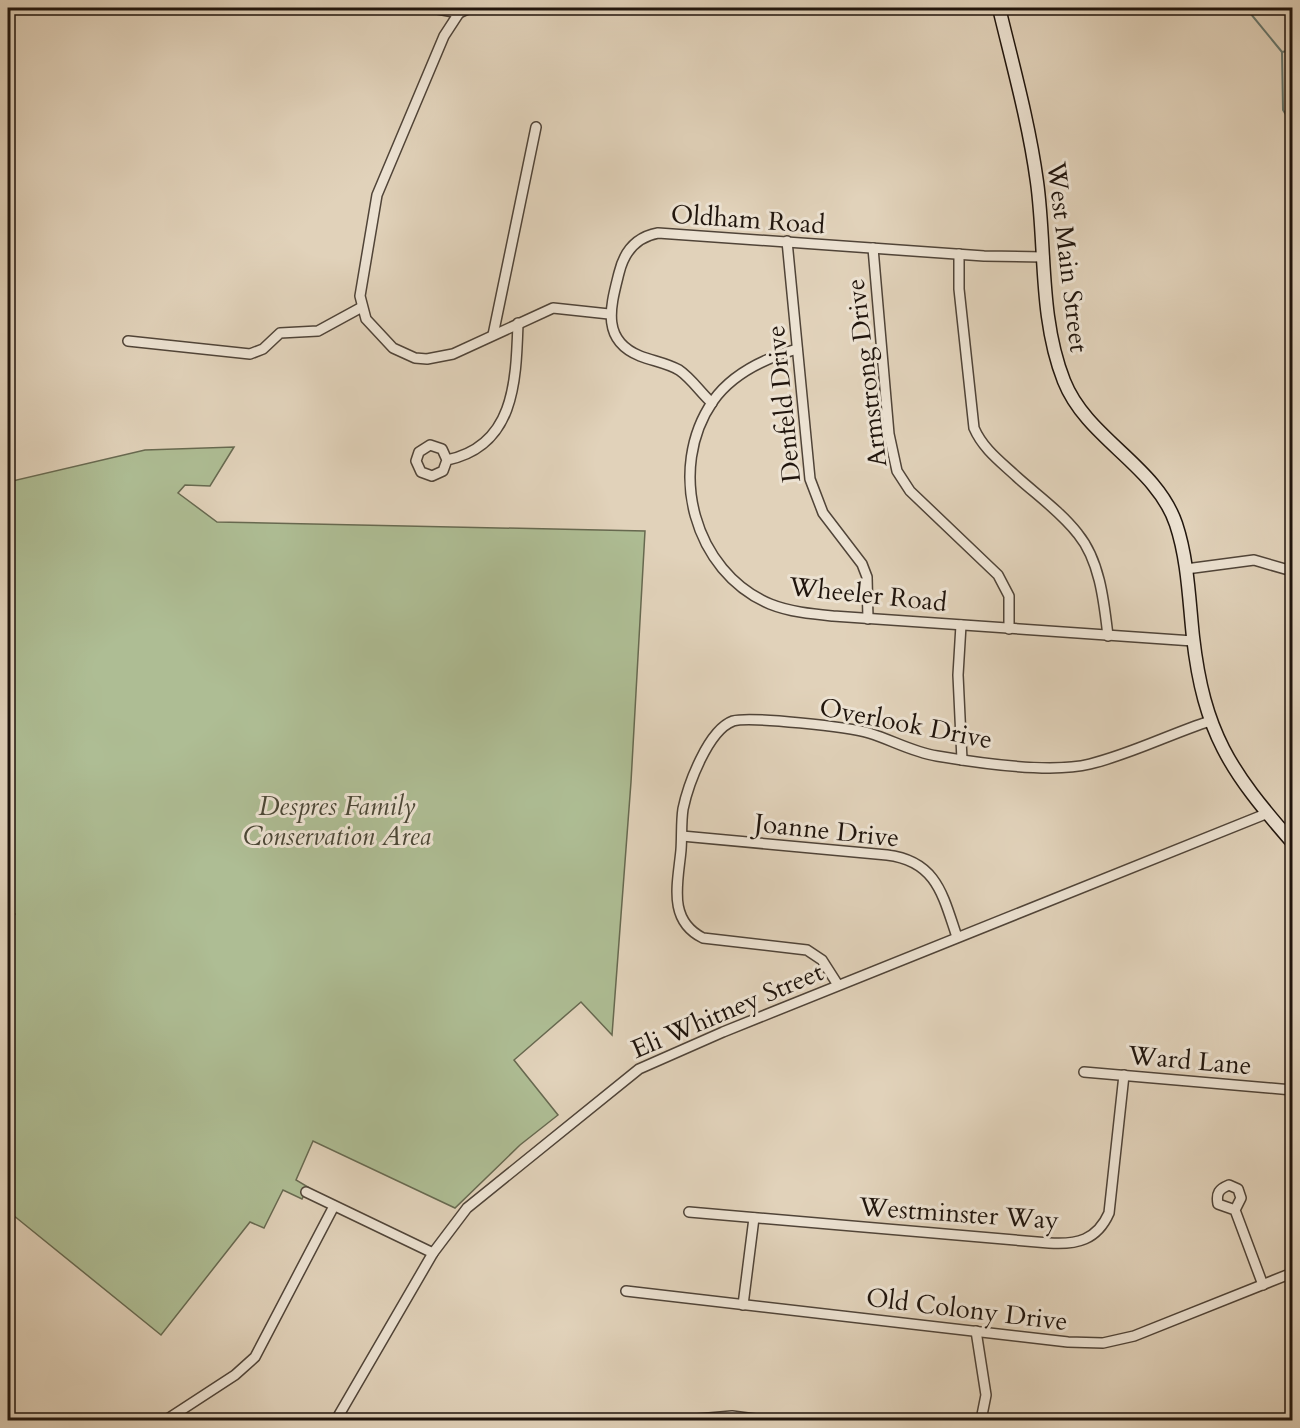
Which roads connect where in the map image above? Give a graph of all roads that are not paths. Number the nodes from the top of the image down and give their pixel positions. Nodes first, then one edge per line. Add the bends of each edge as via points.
1 (432, 8) edge
2 (470, 8) edge
3 (999, 8) edge
4 (459, 13) junction
5 (536, 127) dead end
6 (787, 241) junction
7 (873, 248) junction
8 (959, 254) junction
9 (1044, 257) junction
10 (362, 307) junction
11 (609, 314) junction
12 (518, 323) junction
13 (493, 335) junction
14 (128, 341) dead end
15 (797, 349) junction
16 (712, 403) junction
17 (447, 460) dead end
18 (1186, 569) junction
19 (1293, 571) edge
20 (868, 619) junction
21 (961, 625) junction
22 (1009, 629) junction
23 (1108, 636) junction
24 (1193, 641) junction
25 (1210, 721) junction
26 (963, 760) junction
27 (1268, 813) junction
28 (682, 836) junction
29 (1293, 842) edge
30 (957, 937) junction
31 (838, 985) junction
32 (1084, 1072) dead end
33 (1124, 1075) junction
34 (1293, 1089) edge
35 (306, 1192) dead end
36 (334, 1206) junction
37 (1234, 1210) dead end
38 (689, 1212) dead end
39 (754, 1218) junction
40 (433, 1253) junction
41 (1293, 1274) edge
42 (1263, 1284) junction
43 (626, 1292) dead end
44 (743, 1305) junction
45 (976, 1331) junction
46 (166, 1420) edge
47 (336, 1420) edge
48 (686, 1420) edge
49 (763, 1420) edge
50 (981, 1420) edge

1 - 4 street
2 - 4 street
3 - 9 street, West Main Street via 1030,133
4 - 10 street via 444,36 377,195 365,258
5 - 13 street
6 - 7 street, Oldham Road
6 - 11 street, Oldham Road via 647,235 624,258
6 - 15 street, Denfeld Drive
7 - 8 street, Oldham Road
7 - 22 street, Armstrong Drive via 889,434 897,471 910,491 998,575 1009,596
8 - 9 street, Oldham Road
8 - 23 street via 959,289 974,428 992,454 1082,540 1098,578
9 - 18 street, West Main Street via 1053,342 1065,384 1087,419 1164,500 1175,522
10 - 13 street via 366,319 383,340 415,358 453,354
10 - 14 street via 318,331 280,333 263,349 250,354
11 - 12 street via 553,308
11 - 16 street via 622,344 638,355 680,370
12 - 13 street
12 - 17 street via 513,379 503,421 482,447
15 - 16 street, Wheeler Road via 758,363
15 - 20 street, Denfeld Drive via 813,492 822,513 862,564 867,577
16 - 20 street, Wheeler Road via 697,436 690,487 702,538 719,565 741,586 769,603 797,612
18 - 19 street via 1254,560
18 - 24 street, West Main Street
20 - 21 street, Wheeler Road
21 - 22 street, Wheeler Road
21 - 26 street via 957,675
22 - 23 street, Wheeler Road
23 - 24 street, Wheeler Road
24 - 25 street, West Main Street
25 - 26 street, Overlook Drive via 1089,764 1055,767
25 - 27 street, West Main Street via 1231,766
26 - 28 street, Overlook Drive via 913,751 855,729 733,722 717,733 691,782
27 - 29 street, West Main Street
27 - 30 street, Eli Whitney Street
28 - 30 street, Joanne Drive via 912,860 923,867 939,888
28 - 31 street, Overlook Drive via 677,908 680,919 692,933 703,938 807,950 822,960
30 - 31 street, Eli Whitney Street
31 - 40 street, Eli Whitney Street via 639,1069 467,1208
32 - 33 street, Ward Lane
33 - 34 street, Ward Lane
33 - 39 street, Westminster Way via 1109,1213 1100,1229 1079,1242 1049,1243
35 - 36 street
36 - 40 street
36 - 46 street via 255,1357 235,1375
37 - 42 street
38 - 39 street, Westminster Way
39 - 44 street
40 - 47 street, Eli Whitney Street
41 - 42 street, Old Colony Drive
42 - 45 street, Old Colony Drive via 1134,1336 1103,1343
43 - 44 street, Old Colony Drive
44 - 45 street, Old Colony Drive
45 - 50 street via 986,1395
48 - 49 street via 732,1416

